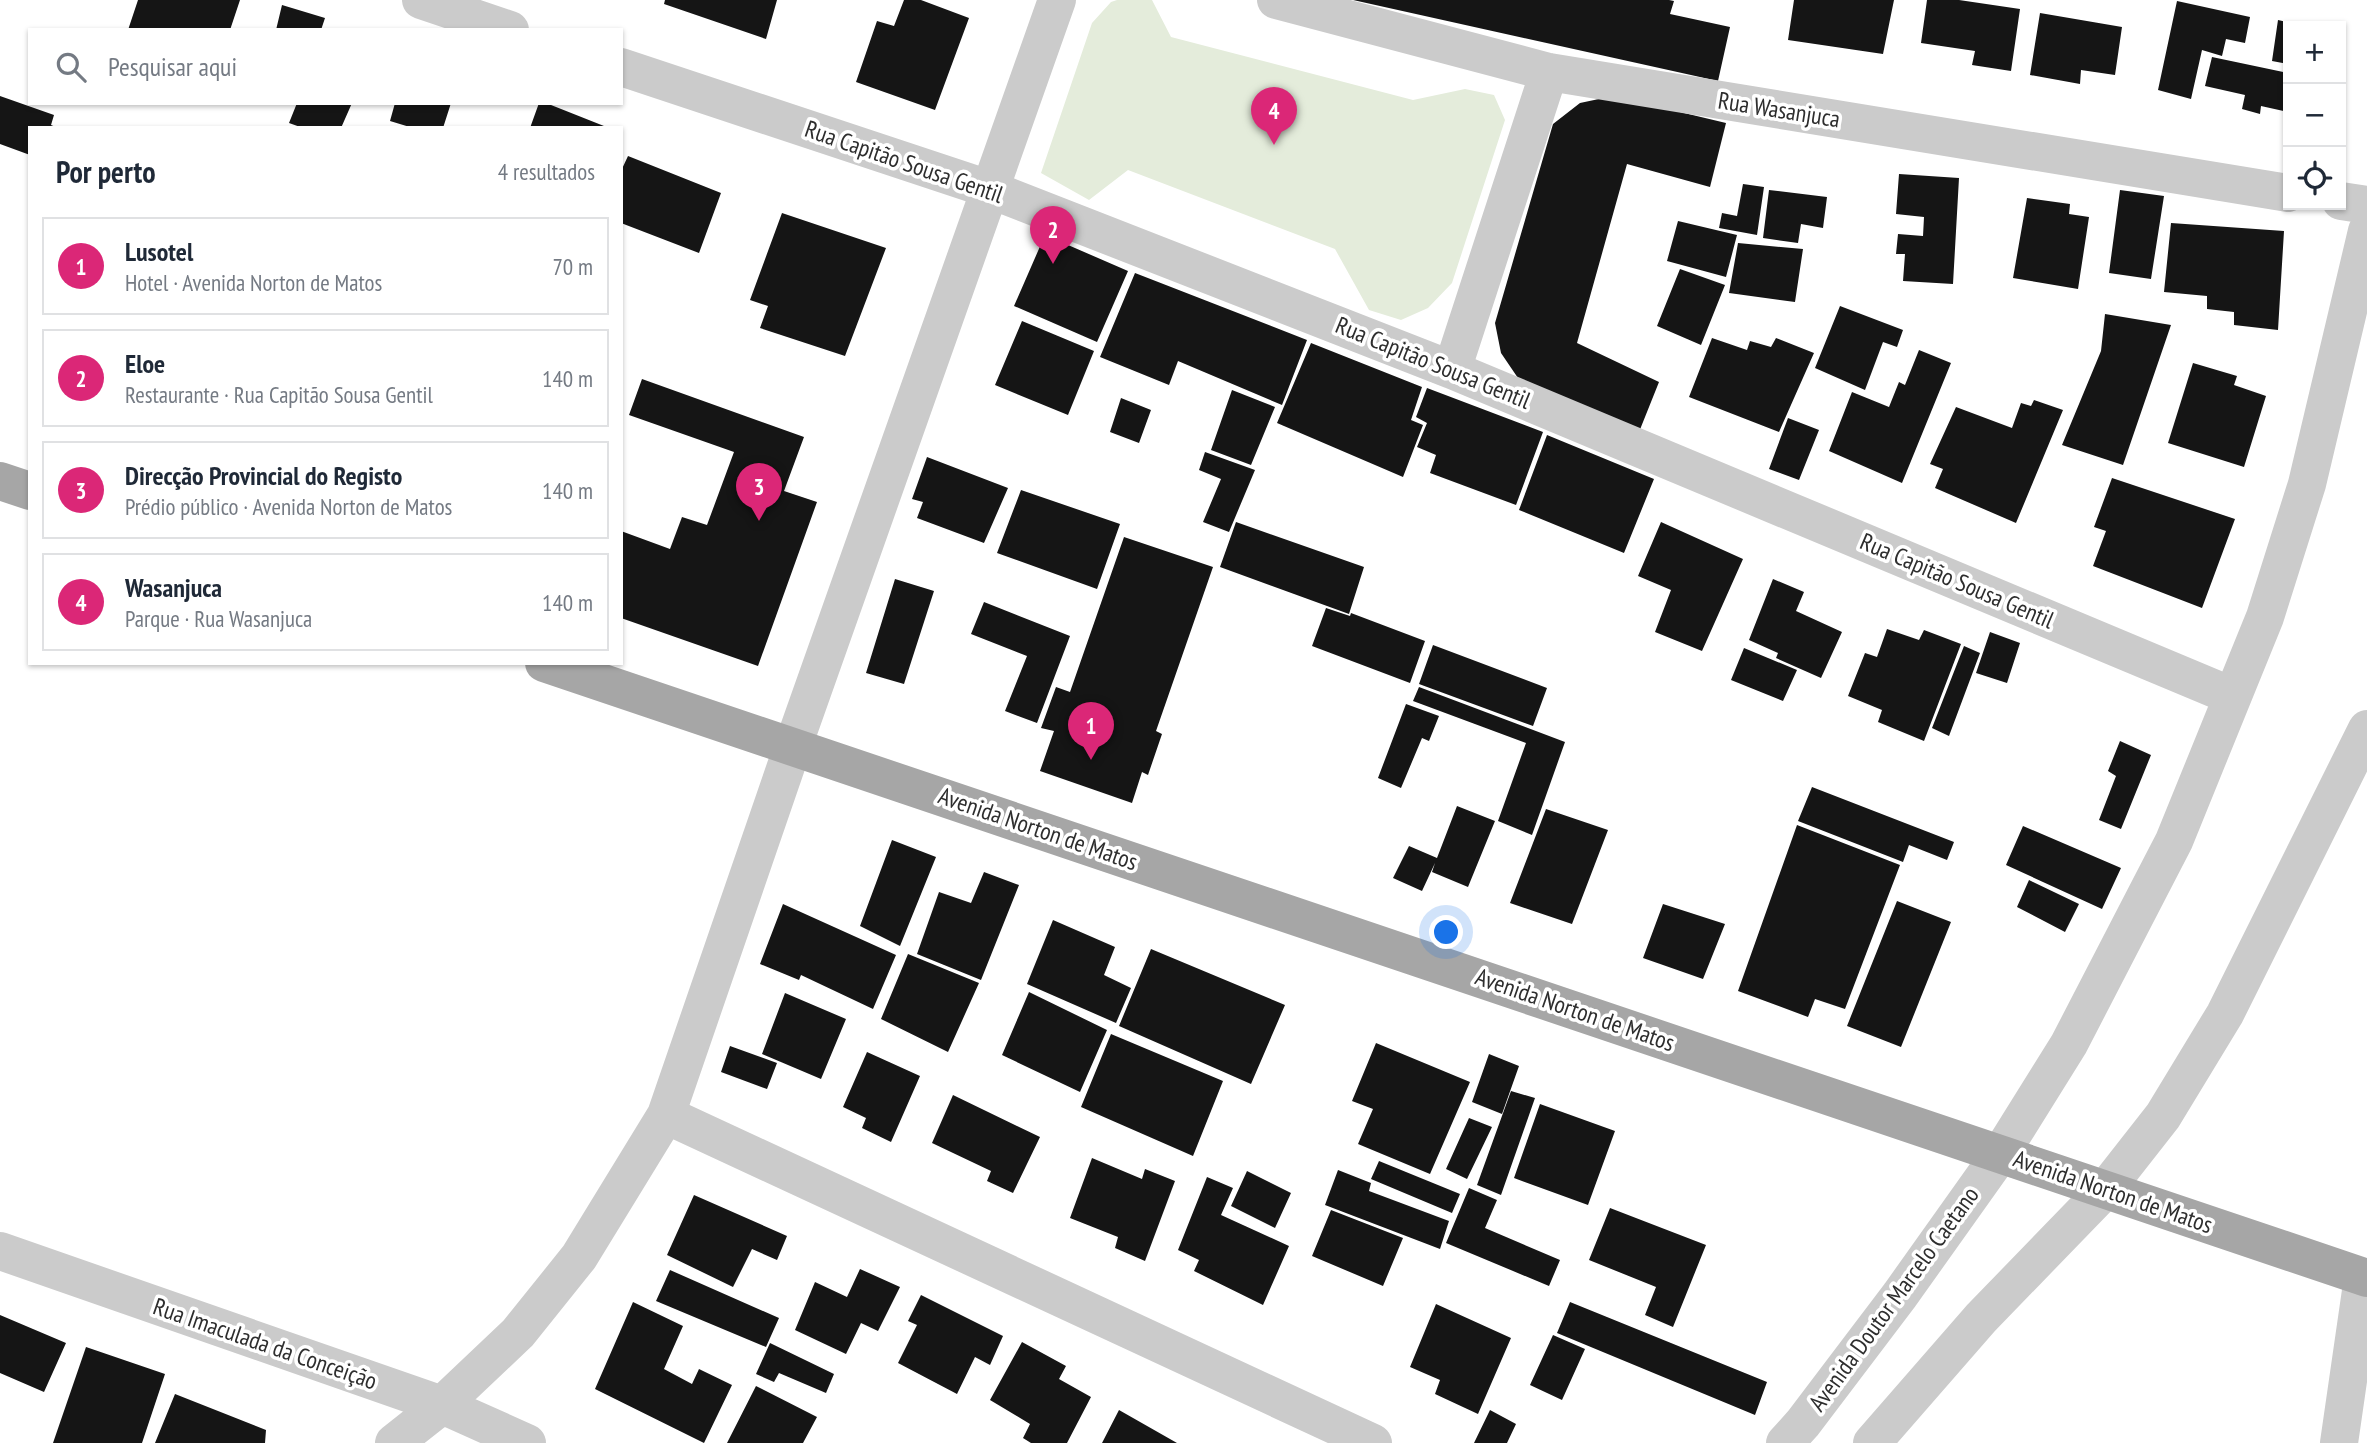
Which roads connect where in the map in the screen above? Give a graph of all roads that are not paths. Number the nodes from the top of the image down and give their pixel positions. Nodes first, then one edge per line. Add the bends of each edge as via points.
1 (421, 0) edge
2 (1057, 0) edge
3 (1276, 0) edge
4 (504, 28) edge
5 (623, 68) edge
6 (1549, 72) junction
7 (989, 189) junction
8 (2283, 191) edge
9 (2346, 202) edge
10 (2367, 205) edge
11 (2367, 230) edge
12 (1452, 370) junction
13 (0, 481) edge
14 (28, 490) edge
15 (550, 665) edge
16 (2232, 696) junction
17 (2367, 729) edge
18 (793, 746) junction
19 (666, 1115) junction
20 (2001, 1153) junction
21 (2105, 1190) junction
22 (0, 1251) edge
23 (2365, 1278) edge
24 (442, 1405) junction
25 (394, 1443) edge
26 (527, 1443) edge
27 (1373, 1443) edge
28 (1785, 1443) edge
29 (1872, 1443) edge
30 (2339, 1443) edge

1 - 4 street
2 - 7 street
3 - 6 street, Rua Wasanjuca
5 - 7 street, Rua Capitão Sousa Gentil
6 - 8 street, Rua Wasanjuca
6 - 12 street
7 - 12 street, Rua Capitão Sousa Gentil
7 - 18 street
9 - 10 street
11 - 16 street, Avenida Doutor Marcelo Caetano via 2307,484 2264,617
12 - 16 street, Rua Capitão Sousa Gentil
13 - 14 main road
15 - 18 main road, Avenida Norton de Matos
16 - 20 street, Avenida Doutor Marcelo Caetano via 2174,841 2124,940 2068,1044
17 - 21 street via 2225,1014 2162,1116
18 - 19 street
18 - 20 main road, Avenida Norton de Matos
19 - 24 street via 579,1257 518,1334
19 - 27 street
20 - 21 main road, Avenida Norton de Matos
20 - 28 street, Avenida Doutor Marcelo Caetano via 1900,1295
21 - 23 main road, Avenida Norton de Matos
21 - 29 street via 1981,1318
22 - 24 street, Rua Imaculada da Conceição
23 - 30 street
24 - 25 street
24 - 26 street, Rua Imaculada da Conceição

